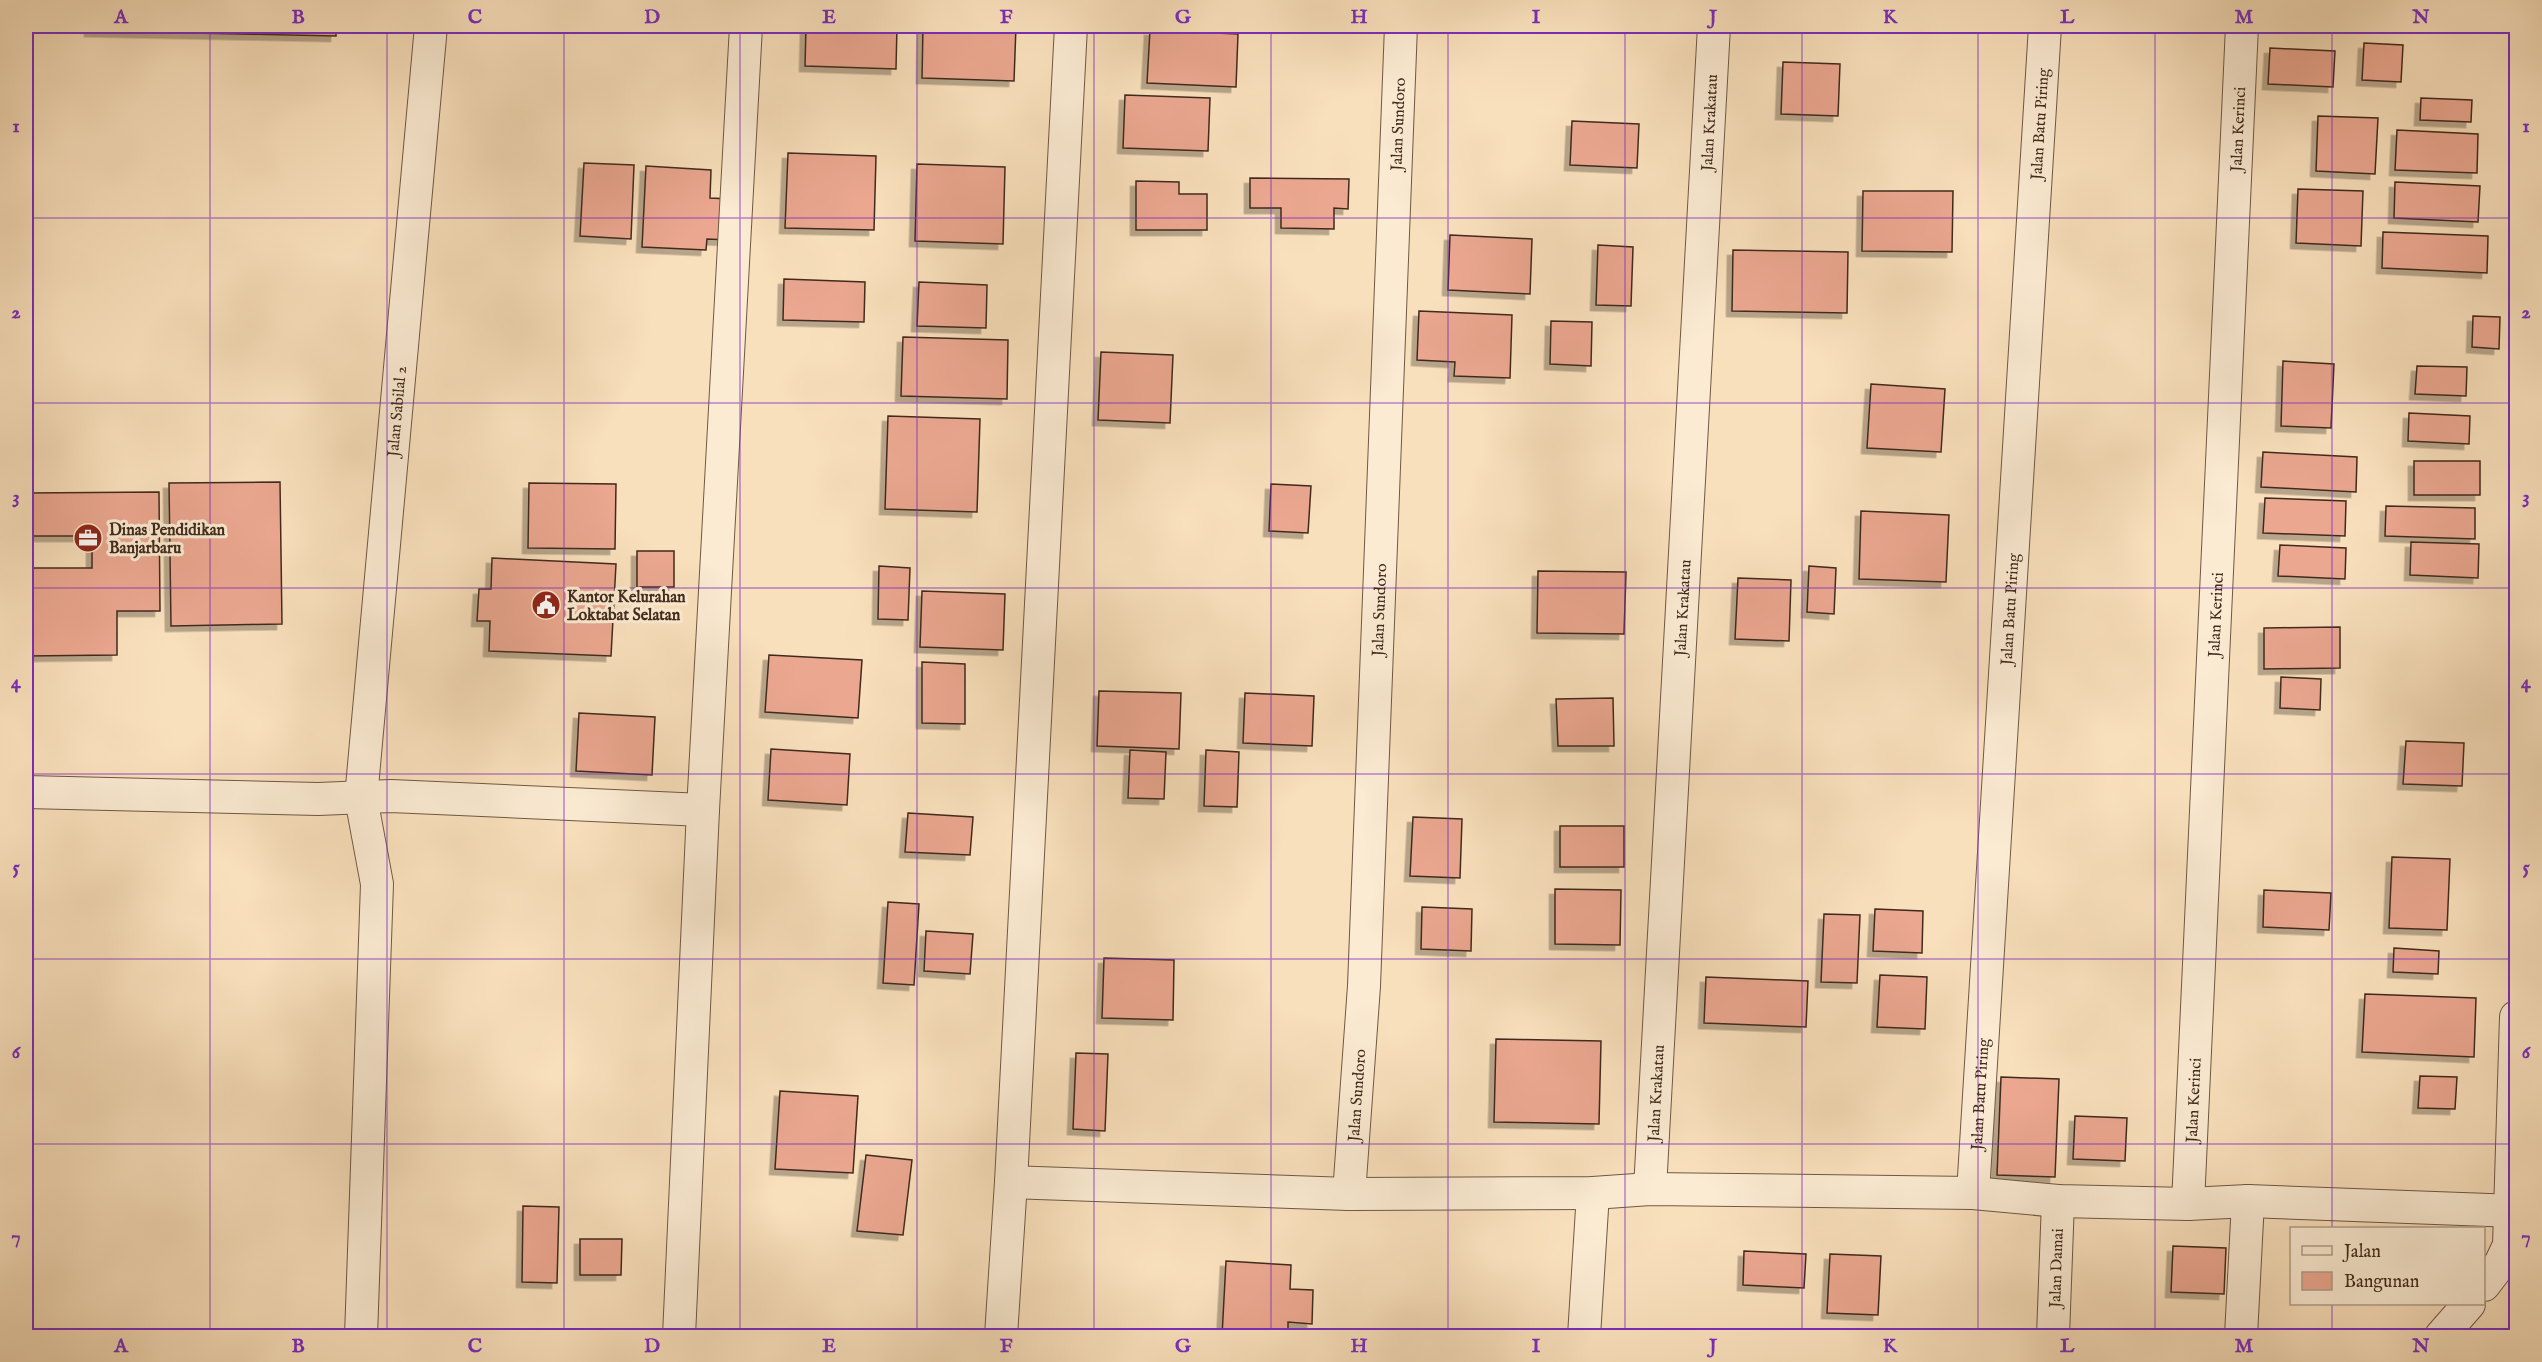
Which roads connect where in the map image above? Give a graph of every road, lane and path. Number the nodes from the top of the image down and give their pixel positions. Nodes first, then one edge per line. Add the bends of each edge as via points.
1 (431, 26) edge
2 (746, 26) edge
3 (1071, 26) edge
4 (1401, 26) edge
5 (1714, 26) edge
6 (2045, 26) edge
7 (2242, 26) edge
8 (26, 792) edge
9 (361, 798) junction
10 (703, 810) junction
11 (2517, 1017) edge
12 (1011, 1182) junction
13 (1650, 1189) junction
14 (1593, 1193) junction
15 (1973, 1193) junction
16 (1349, 1194) junction
17 (2058, 1200) junction
18 (2248, 1201) junction
19 (2188, 1204) junction
20 (2513, 1211) edge
21 (2485, 1284) edge
22 (2468, 1305) edge
23 (361, 1336) edge
24 (679, 1336) edge
25 (1000, 1336) edge
26 (1584, 1336) edge
27 (2053, 1336) edge
28 (2241, 1336) edge
29 (2441, 1336) edge

1 - 9 street, Jalan Sabilal 2
2 - 10 street
3 - 12 street
4 - 16 street, Jalan Sundoro via 1364,986
5 - 13 street, Jalan Krakatau
6 - 15 street, Jalan Batu Piring
7 - 19 street, Jalan Kerinci
8 - 9 street
9 - 10 street via 391,796
9 - 23 street, Jalan Sabilal 2 via 377,884
10 - 24 street
11 - 20 street
12 - 16 street
12 - 25 street
13 - 14 street
13 - 15 street
14 - 16 street
14 - 26 street
15 - 17 street
17 - 19 street
17 - 27 street, Jalan Damai
18 - 19 street
18 - 20 street
18 - 28 street
20 - 21 street via 2509,1245
22 - 29 street

